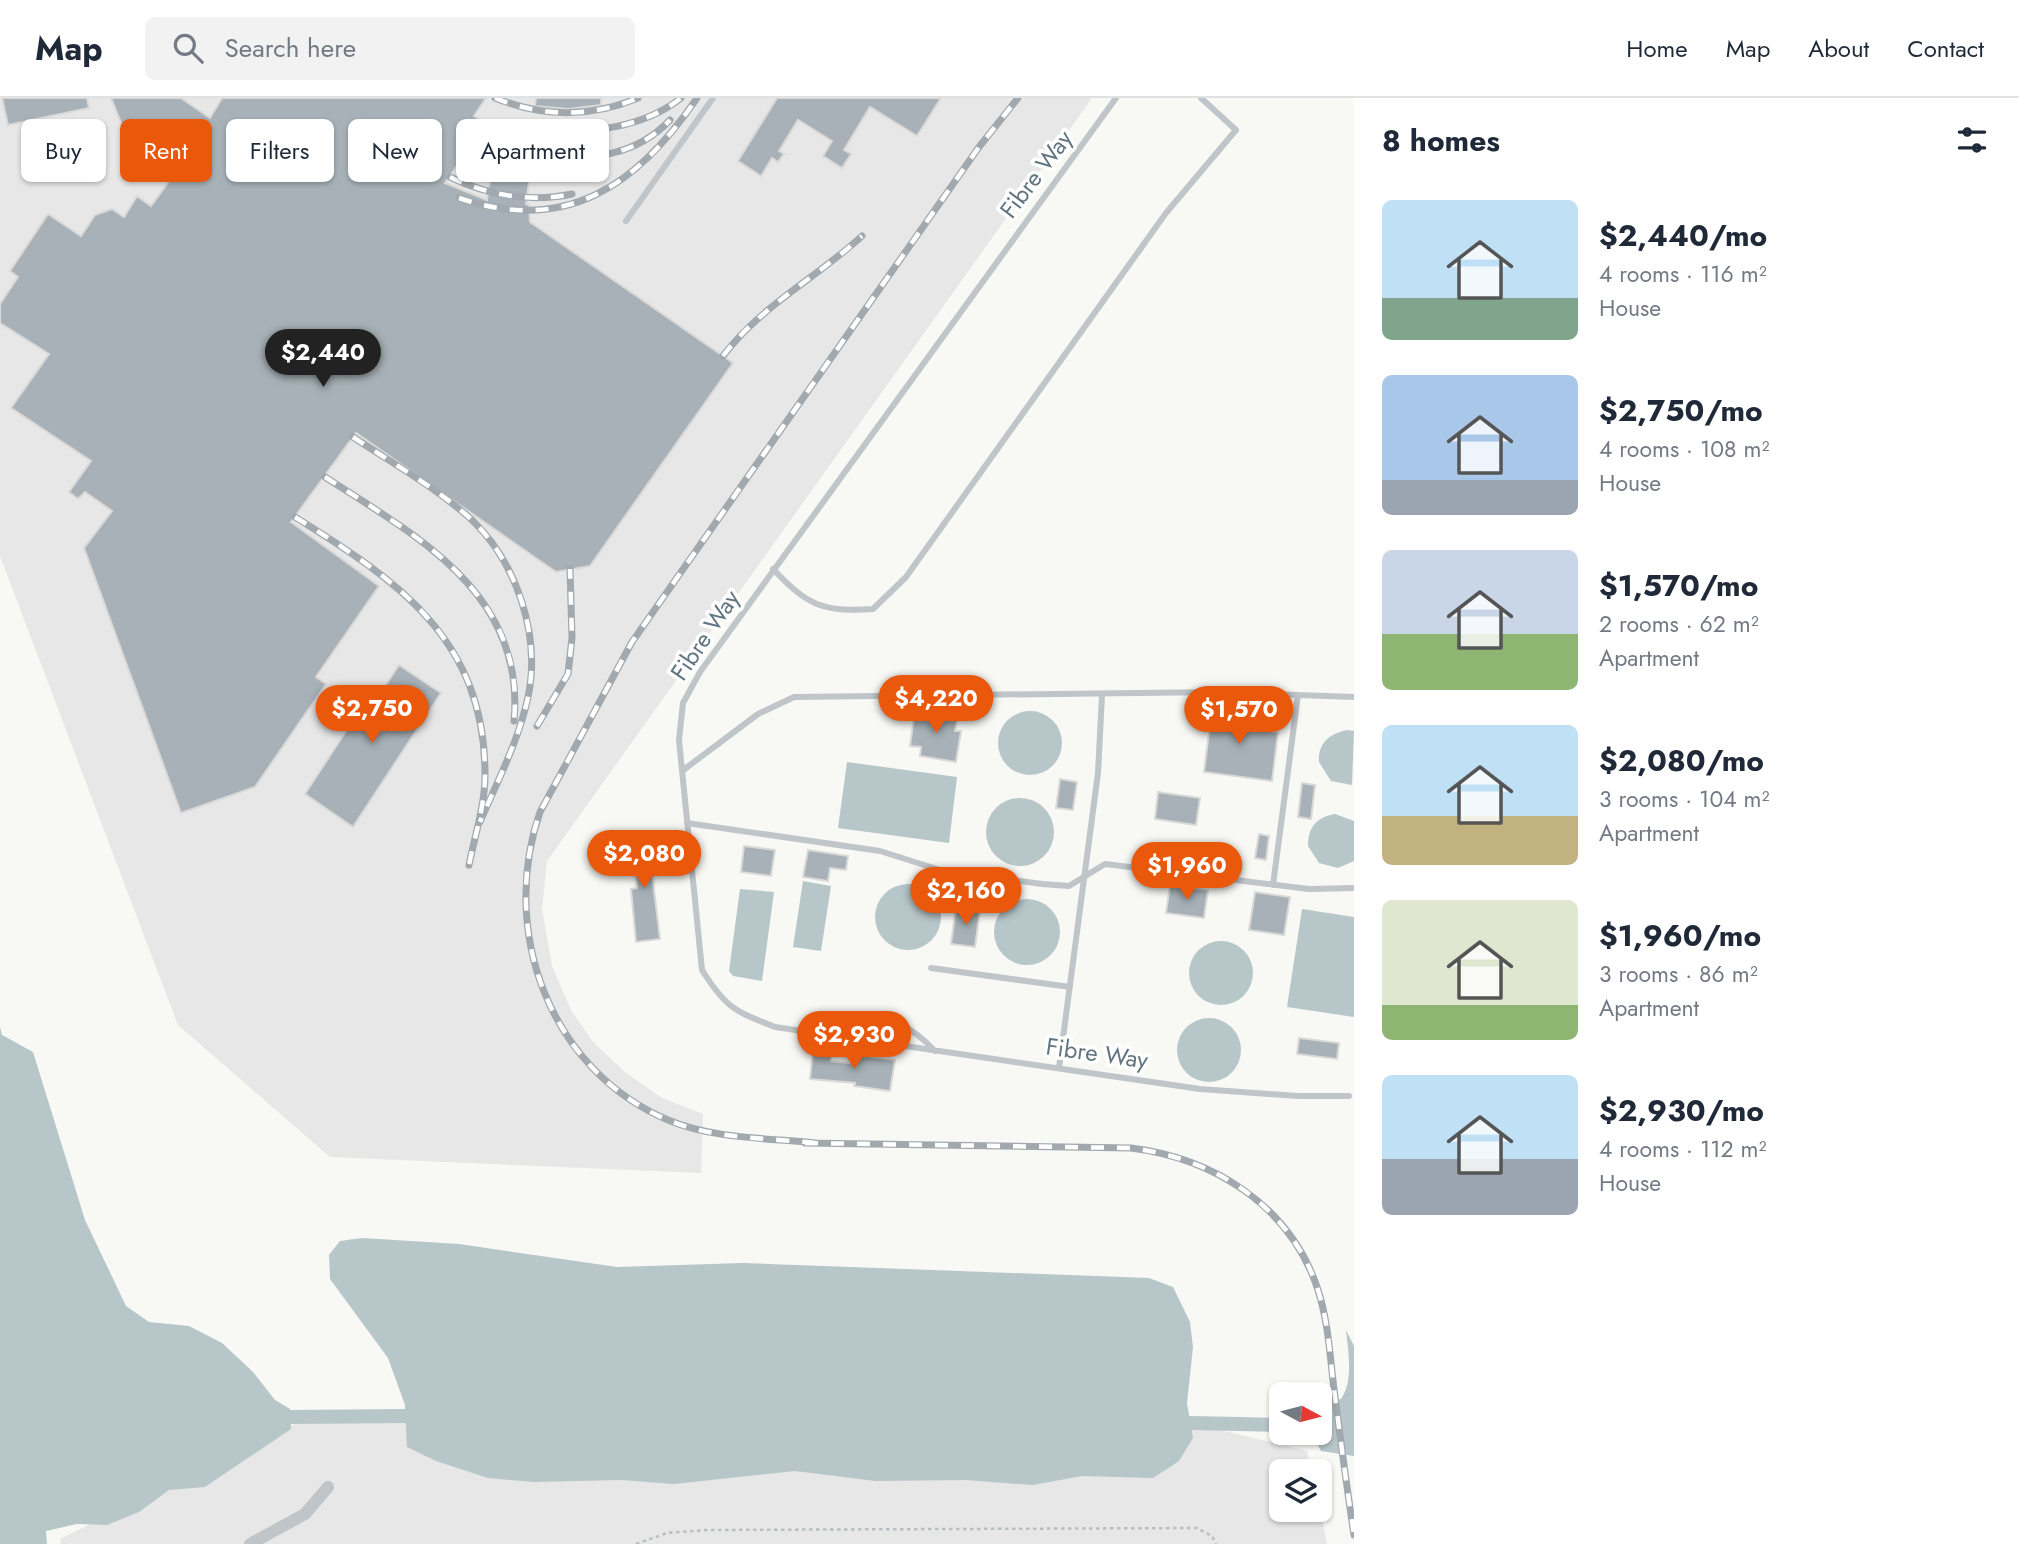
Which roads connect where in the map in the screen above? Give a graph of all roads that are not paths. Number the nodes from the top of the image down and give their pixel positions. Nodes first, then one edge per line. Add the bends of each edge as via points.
1 (713, 98) edge
2 (1116, 98) edge
3 (1201, 98) edge
4 (626, 221) dead end
5 (773, 569) junction
6 (1102, 695) junction
7 (1298, 695) junction
8 (1354, 697) edge
9 (682, 771) junction
10 (687, 823) junction
11 (1086, 875) junction
12 (1273, 885) junction
13 (1354, 888) edge
14 (931, 968) dead end
15 (1070, 987) junction
16 (828, 1036) junction
17 (935, 1051) junction
18 (1059, 1068) junction
19 (1349, 1096) dead end
20 (328, 1487) dead end
21 (250, 1544) edge

1 - 4 lane
2 - 5 lane, Fibre Way
3 - 5 lane via 1236,130 1166,214 906,577 873,609 840,612 800,597
5 - 9 lane, Fibre Way via 683,703
6 - 7 lane
6 - 9 lane via 794,697 758,714
6 - 11 lane via 1102,736
7 - 8 lane
7 - 12 lane
9 - 10 lane, Fibre Way
10 - 11 lane via 880,851 940,870 1042,884 1069,886
10 - 16 lane, Fibre Way via 702,970 721,1000 775,1027
11 - 12 lane via 1105,864
11 - 15 lane
12 - 13 lane
14 - 15 lane
15 - 18 lane
16 - 17 lane, Fibre Way
16 - 17 lane via 865,1017 904,1024
17 - 18 lane, Fibre Way
18 - 19 lane, Fibre Way via 1210,1090
20 - 21 street via 305,1514

